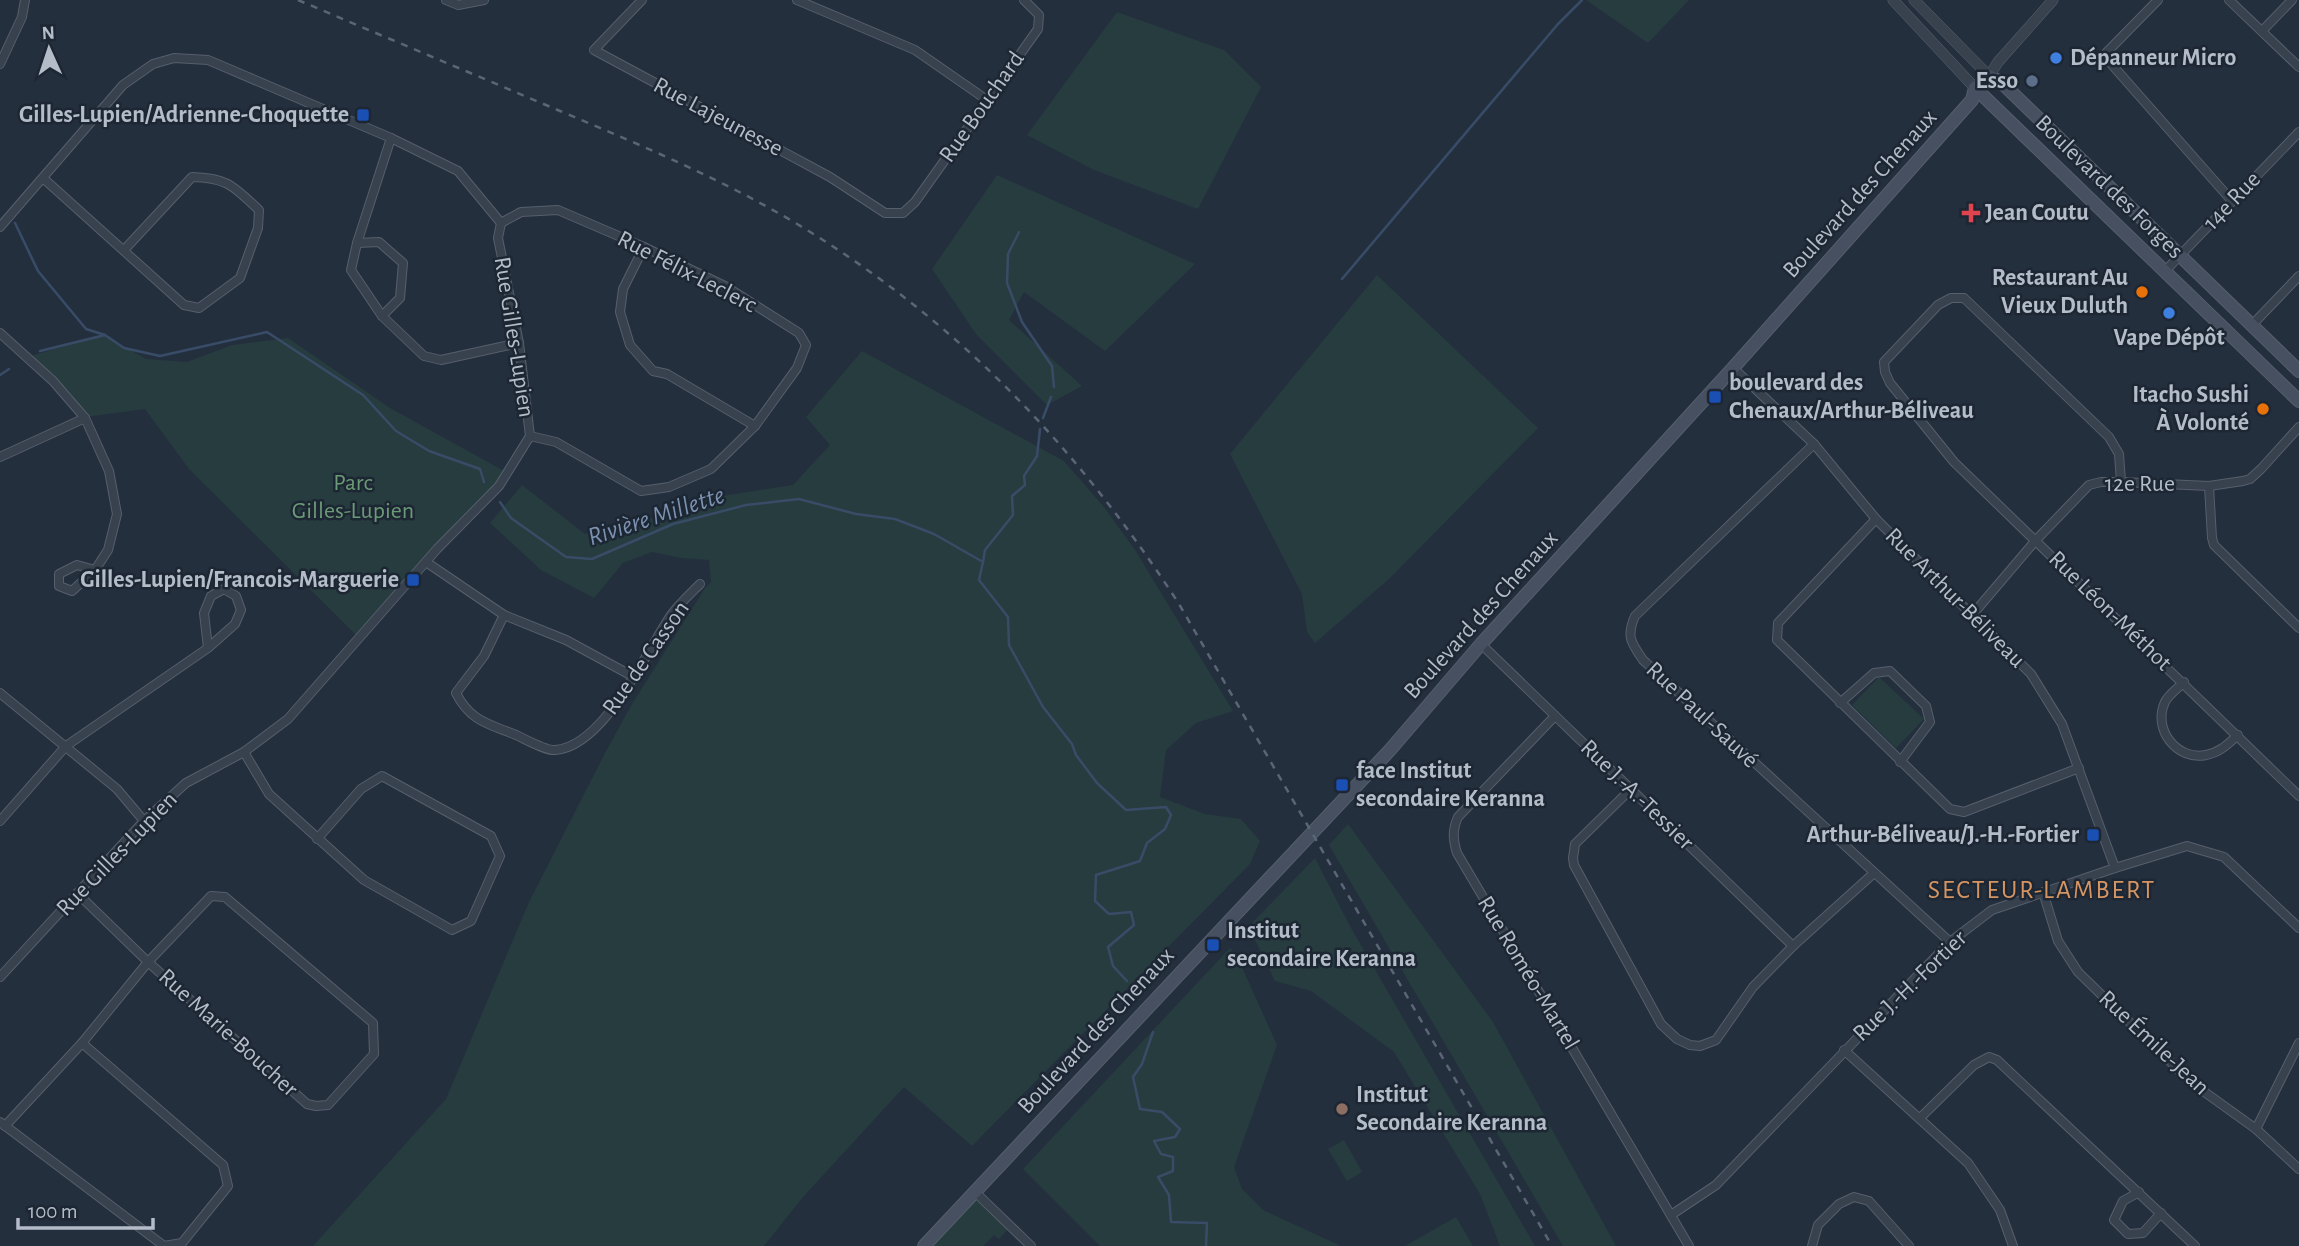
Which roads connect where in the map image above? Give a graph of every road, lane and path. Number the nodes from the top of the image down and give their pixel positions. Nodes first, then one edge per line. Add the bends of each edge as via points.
1 (25, 0) edge
2 (446, 0) edge
3 (484, 0) edge
4 (642, 0) edge
5 (797, 0) edge
6 (1024, 0) edge
7 (1893, 0) edge
8 (1914, 0) edge
9 (2053, 0) edge
10 (2158, 0) edge
11 (2229, 0) edge
12 (2292, 0) edge
13 (2262, 31) junction
14 (0, 64) edge
15 (2299, 67) edge
16 (1989, 76) junction
17 (1975, 88) junction
18 (987, 100) junction
19 (2299, 132) edge
20 (391, 138) junction
21 (43, 178) junction
22 (2232, 201) junction
23 (903, 213) joint
24 (501, 223) junction
25 (0, 226) edge
26 (357, 243) junction
27 (644, 247) junction
28 (124, 250) junction
29 (2180, 256) junction
30 (2165, 271) junction
31 (2299, 276) edge
32 (382, 316) junction
33 (2251, 326) junction
34 (0, 333) edge
35 (519, 343) junction
36 (1733, 368) junction
37 (2299, 371) edge
38 (2299, 401) edge
39 (85, 418) junction
40 (755, 426) junction
41 (2299, 427) edge
42 (530, 436) junction
43 (1814, 444) junction
44 (0, 457) edge
45 (2121, 482) junction
46 (2209, 486) junction
47 (1875, 519) junction
48 (2036, 540) junction
49 (426, 562) junction
50 (95, 570) dead end
51 (700, 584) dead end
52 (1973, 614) junction
53 (504, 615) junction
54 (2299, 628) edge
55 (1481, 644) junction
56 (208, 648) junction
57 (634, 677) junction
58 (2184, 682) junction
59 (0, 693) edge
60 (1840, 704) junction
61 (1555, 716) junction
62 (2238, 735) junction
63 (66, 746) junction
64 (244, 752) junction
65 (1900, 762) junction
66 (2079, 768) junction
67 (1631, 789) junction
68 (2299, 796) edge
69 (0, 821) edge
70 (144, 821) junction
71 (317, 839) junction
72 (2115, 868) junction
73 (1874, 873) junction
74 (2043, 892) junction
75 (78, 893) junction
76 (2299, 928) edge
77 (1950, 942) junction
78 (1793, 946) junction
79 (148, 962) junction
80 (0, 977) edge
81 (82, 1042) junction
82 (2299, 1043) edge
83 (1844, 1051) junction
84 (1920, 1118) junction
85 (2, 1124) edge
86 (2256, 1129) junction
87 (2299, 1169) edge
88 (974, 1191) junction
89 (2139, 1192) junction
90 (2161, 1213) junction
91 (1671, 1215) junction
92 (924, 1246) edge
93 (1031, 1246) edge
94 (1689, 1246) edge
95 (1812, 1246) edge
96 (1909, 1246) edge
97 (2013, 1246) edge
98 (2195, 1246) edge

1 - 14 street
2 - 3 street via 458,5
4 - 23 street, Rue Lajeunesse via 594,50 830,177 885,213
5 - 18 street via 915,50
6 - 18 street, Rue Bouchard via 1039,15 1038,29
7 - 17 street, Boulevard des Forges
8 - 16 street, Boulevard des Forges
9 - 16 street, Boulevard des Chenaux
10 - 22 street via 2106,56
11 - 13 street
12 - 13 street
13 - 15 street
16 - 17 main road, Boulevard des Chenaux
16 - 29 main road, Boulevard des Forges via 2001,82
17 - 30 main road, Boulevard des Forges
17 - 36 main road, Boulevard des Chenaux via 1972,100
18 - 23 street, Rue Bouchard
19 - 22 street, 14e Rue
20 - 21 street, Rue Gilles-Lupien via 208,61 174,58 153,64 123,85
20 - 24 street, Rue Gilles-Lupien via 458,171
20 - 26 street
21 - 25 street, Rue Gilles-Lupien
21 - 28 street
22 - 29 street, 14e Rue
24 - 27 street, Rue Félix-Leclerc via 521,212 558,210
24 - 35 street, Rue Gilles-Lupien via 498,238
26 - 32 street via 351,270
26 - 32 street via 379,242 403,263 400,298
27 - 40 street via 623,289 620,313 630,345 653,371 667,374
27 - 40 street, Rue Félix-Leclerc via 724,286 799,333 806,345 797,368
28 - 28 street via 184,305 199,308 240,278 258,228 259,210 234,187 215,178 192,177
29 - 30 street, 14e Rue
29 - 33 main road, Boulevard des Forges
30 - 38 main road, Boulevard des Forges
31 - 33 street
32 - 35 street via 424,356 441,360
33 - 37 main road, Boulevard des Forges
34 - 39 street via 53,381
35 - 42 street, Rue Gilles-Lupien
36 - 43 street, Rue Arthur-Béliveau
36 - 55 main road, Boulevard des Chenaux
39 - 44 street
39 - 50 street via 109,471 117,514 108,550
40 - 42 street, Rue Félix-Leclerc via 711,469 669,487 641,491 556,442
41 - 46 street, 12e Rue via 2250,479
42 - 49 street, Rue Gilles-Lupien via 499,486
43 - 47 street, Rue Arthur-Béliveau
43 - 73 street, Rue Paul-Sauvé via 1635,616 1629,636 1643,660
45 - 46 street, 12e Rue
45 - 48 street, 12e Rue via 2089,485
45 - 48 street, Rue Léon-Méthot via 2119,454 2109,437 1964,298 1938,305 1884,362 1885,372 1954,462
46 - 54 street via 2214,545
47 - 52 street, Rue Arthur-Béliveau
47 - 60 street via 1778,624 1777,640
48 - 52 street, 12e Rue
48 - 58 street, Rue Léon-Méthot
49 - 53 street
49 - 64 street, Rue Gilles-Lupien via 288,719
51 - 57 street, Rue de Casson via 672,613
52 - 66 street, Rue Arthur-Béliveau via 2038,684 2062,724
53 - 57 street via 566,640
53 - 57 street, Rue de Casson via 484,656 456,694 465,710 485,723 554,751 578,744 596,728
55 - 61 street, Rue J.-A.-Tessier
55 - 88 main road, Boulevard des Chenaux via 1340,804
56 - 56 street via 236,624 241,610 236,596 224,589 211,596 204,613
56 - 63 street
58 - 62 street, Rue Léon-Méthot
58 - 62 street, Rue Léon-Méthot via 2165,702 2161,718 2165,738 2177,750 2203,756 2220,751
59 - 63 street
60 - 65 street
60 - 65 street via 1874,673 1890,671 1897,677 1926,706 1930,722
61 - 67 street, Rue J.-A.-Tessier
61 - 91 street, Rue Roméo-Martel via 1458,817 1454,844
62 - 68 street, Rue Léon-Méthot
63 - 69 street
63 - 70 street via 117,789
64 - 70 street, Rue Gilles-Lupien via 186,783
64 - 71 street via 269,794
65 - 66 street via 1950,809 1965,812
66 - 72 street, Rue Arthur-Béliveau
67 - 78 street, Rue J.-A.-Tessier
67 - 78 street via 1580,837 1573,858 1661,1024 1690,1045 1717,1040 1753,987
70 - 75 street, Rue Gilles-Lupien
71 - 71 street via 364,880 452,930 471,920 500,856 491,836 382,776 361,789
72 - 74 street, Rue J.-H.-Fortier
72 - 76 street, Rue J.-H.-Fortier via 2187,846 2224,857
73 - 77 street, Rue Paul-Sauvé
73 - 78 street
74 - 77 street, Rue J.-H.-Fortier via 1992,910
74 - 86 street, Rue Émile-Jean via 2058,941 2078,971 2192,1083
75 - 79 street, Rue Marie-Boucher
75 - 80 street, Rue Gilles-Lupien
77 - 83 street, Rue J.-H.-Fortier
79 - 79 street, Rue Marie-Boucher via 307,1104 328,1105 374,1054 373,1023 225,897 212,896
79 - 81 street, Rue Marie-Boucher
81 - 85 street, Rue Marie-Boucher
81 - 85 street via 223,1165 228,1186 183,1243 164,1245
82 - 86 street
83 - 84 street
83 - 91 street, Rue J.-H.-Fortier via 1716,1185
84 - 89 street via 1974,1065 1989,1058 1997,1060
84 - 97 street via 1968,1163 2000,1210
86 - 87 street, Rue Émile-Jean
88 - 92 main road, Boulevard des Chenaux
88 - 93 street
89 - 90 street
89 - 90 street via 2123,1200 2114,1220 2128,1234 2143,1233
90 - 98 street
91 - 94 street, Rue Roméo-Martel
95 - 96 street via 1818,1225 1839,1204 1854,1197 1869,1201

